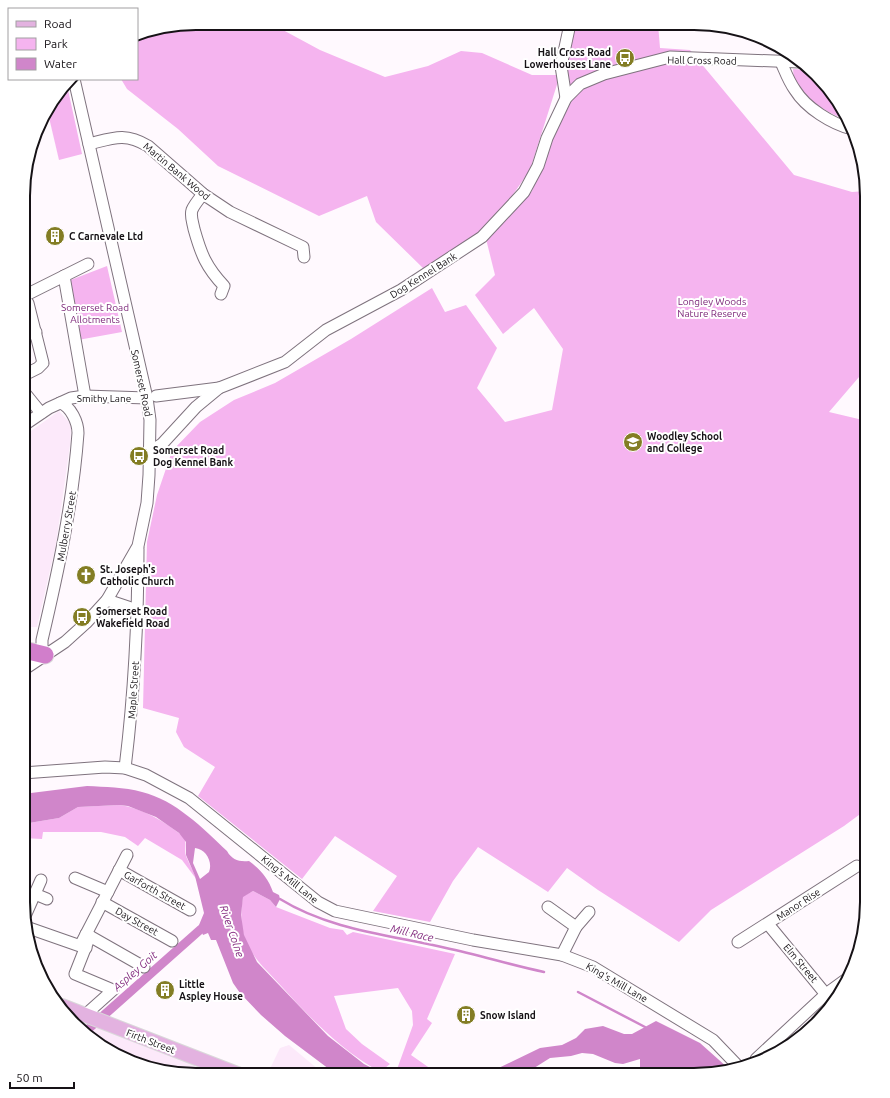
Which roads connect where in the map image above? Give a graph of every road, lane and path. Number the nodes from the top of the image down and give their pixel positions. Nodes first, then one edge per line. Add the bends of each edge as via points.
1 (569, 30) edge
2 (781, 62) junction
3 (792, 62) edge
4 (75, 83) edge
5 (566, 98) junction
6 (844, 125) edge
7 (89, 144) junction
8 (203, 194) junction
9 (306, 249) dead end
10 (88, 264) dead end
11 (64, 276) junction
12 (226, 289) dead end
13 (30, 297) edge
14 (30, 312) edge
15 (36, 332) junction
16 (30, 334) edge
17 (30, 372) edge
18 (219, 388) junction
19 (85, 396) junction
20 (151, 397) junction
21 (30, 399) edge
22 (60, 403) junction
23 (41, 413) junction
24 (30, 421) edge
25 (150, 451) junction
26 (138, 546) junction
27 (107, 600) junction
28 (138, 613) junction
29 (30, 652) edge
30 (44, 655) junction
31 (30, 657) edge
32 (30, 666) edge
33 (125, 768) junction
34 (30, 772) edge
35 (127, 855) dead end
36 (856, 866) dead end
37 (119, 870) junction
38 (75, 878) dead end
39 (41, 880) dead end
40 (108, 892) junction
41 (35, 894) junction
42 (47, 899) dead end
43 (102, 902) junction
44 (30, 905) edge
45 (548, 907) dead end
46 (190, 910) dead end
47 (589, 912) dead end
48 (768, 924) junction
49 (576, 927) junction
50 (32, 929) edge
51 (88, 935) junction
52 (172, 941) dead end
53 (738, 942) dead end
54 (83, 947) junction
55 (562, 955) junction
56 (144, 967) dead end
57 (830, 998) edge
58 (829, 999) edge
59 (69, 1009) edge
60 (93, 1018) junction
61 (764, 1052) edge
62 (735, 1063) edge
63 (222, 1068) edge

1 - 5 street via 561,66
2 - 3 street, Hall Cross Road
2 - 5 street, Hall Cross Road via 670,57 604,74 580,84
2 - 6 street via 803,101 826,117
4 - 7 street, Somerset Road
5 - 18 street, Dog Kennel Bank via 547,138 538,166 524,192 482,237 402,290 326,330 285,362
7 - 8 street, Martin Bank Wood via 128,136 138,140
7 - 20 street, Somerset Road
8 - 9 street, Martin Bank Wood via 230,212
8 - 12 street via 192,211 192,219 205,263
10 - 11 street
11 - 13 street
11 - 19 street
14 - 15 street
15 - 16 street
15 - 17 street via 43,363
18 - 20 street, Dog Kennel Bank
18 - 25 street, Dog Kennel Bank via 196,407 162,444
19 - 20 street, Smithy Lane
19 - 22 street, Smithy Lane
20 - 25 street, Somerset Road
21 - 23 street
22 - 23 street, Smithy Lane
22 - 30 street, Mulberry Street via 70,411 78,427 78,433 73,487 42,640
23 - 24 street, Smithy Lane
25 - 26 street, Somerset Road via 147,504
26 - 27 street, Somerset Road
26 - 28 street, Maple Street
27 - 28 street
27 - 30 street, Somerset Road via 65,642
28 - 33 street, Maple Street via 132,713
29 - 30 highway
30 - 31 street, Somerset Road
30 - 32 street, Somerset Road
33 - 34 street, King's Mill Lane
33 - 55 street, King's Mill Lane via 146,775 189,798 327,908 473,940
35 - 37 street
36 - 48 street, Manor Rise
37 - 40 street
37 - 46 street, Garforth Street
38 - 40 street
39 - 41 street
40 - 43 street
41 - 42 street
41 - 44 street
43 - 51 street
43 - 52 street, Day Street
45 - 49 street
47 - 49 street
48 - 53 street, Manor Rise
48 - 57 street, Elm Street
49 - 55 street
50 - 54 street
51 - 54 street
51 - 56 street
54 - 60 street via 75,974 117,990
55 - 62 street, King's Mill Lane via 593,967 713,1040
58 - 61 street
59 - 60 main road, Firth Street
60 - 63 main road, Firth Street

